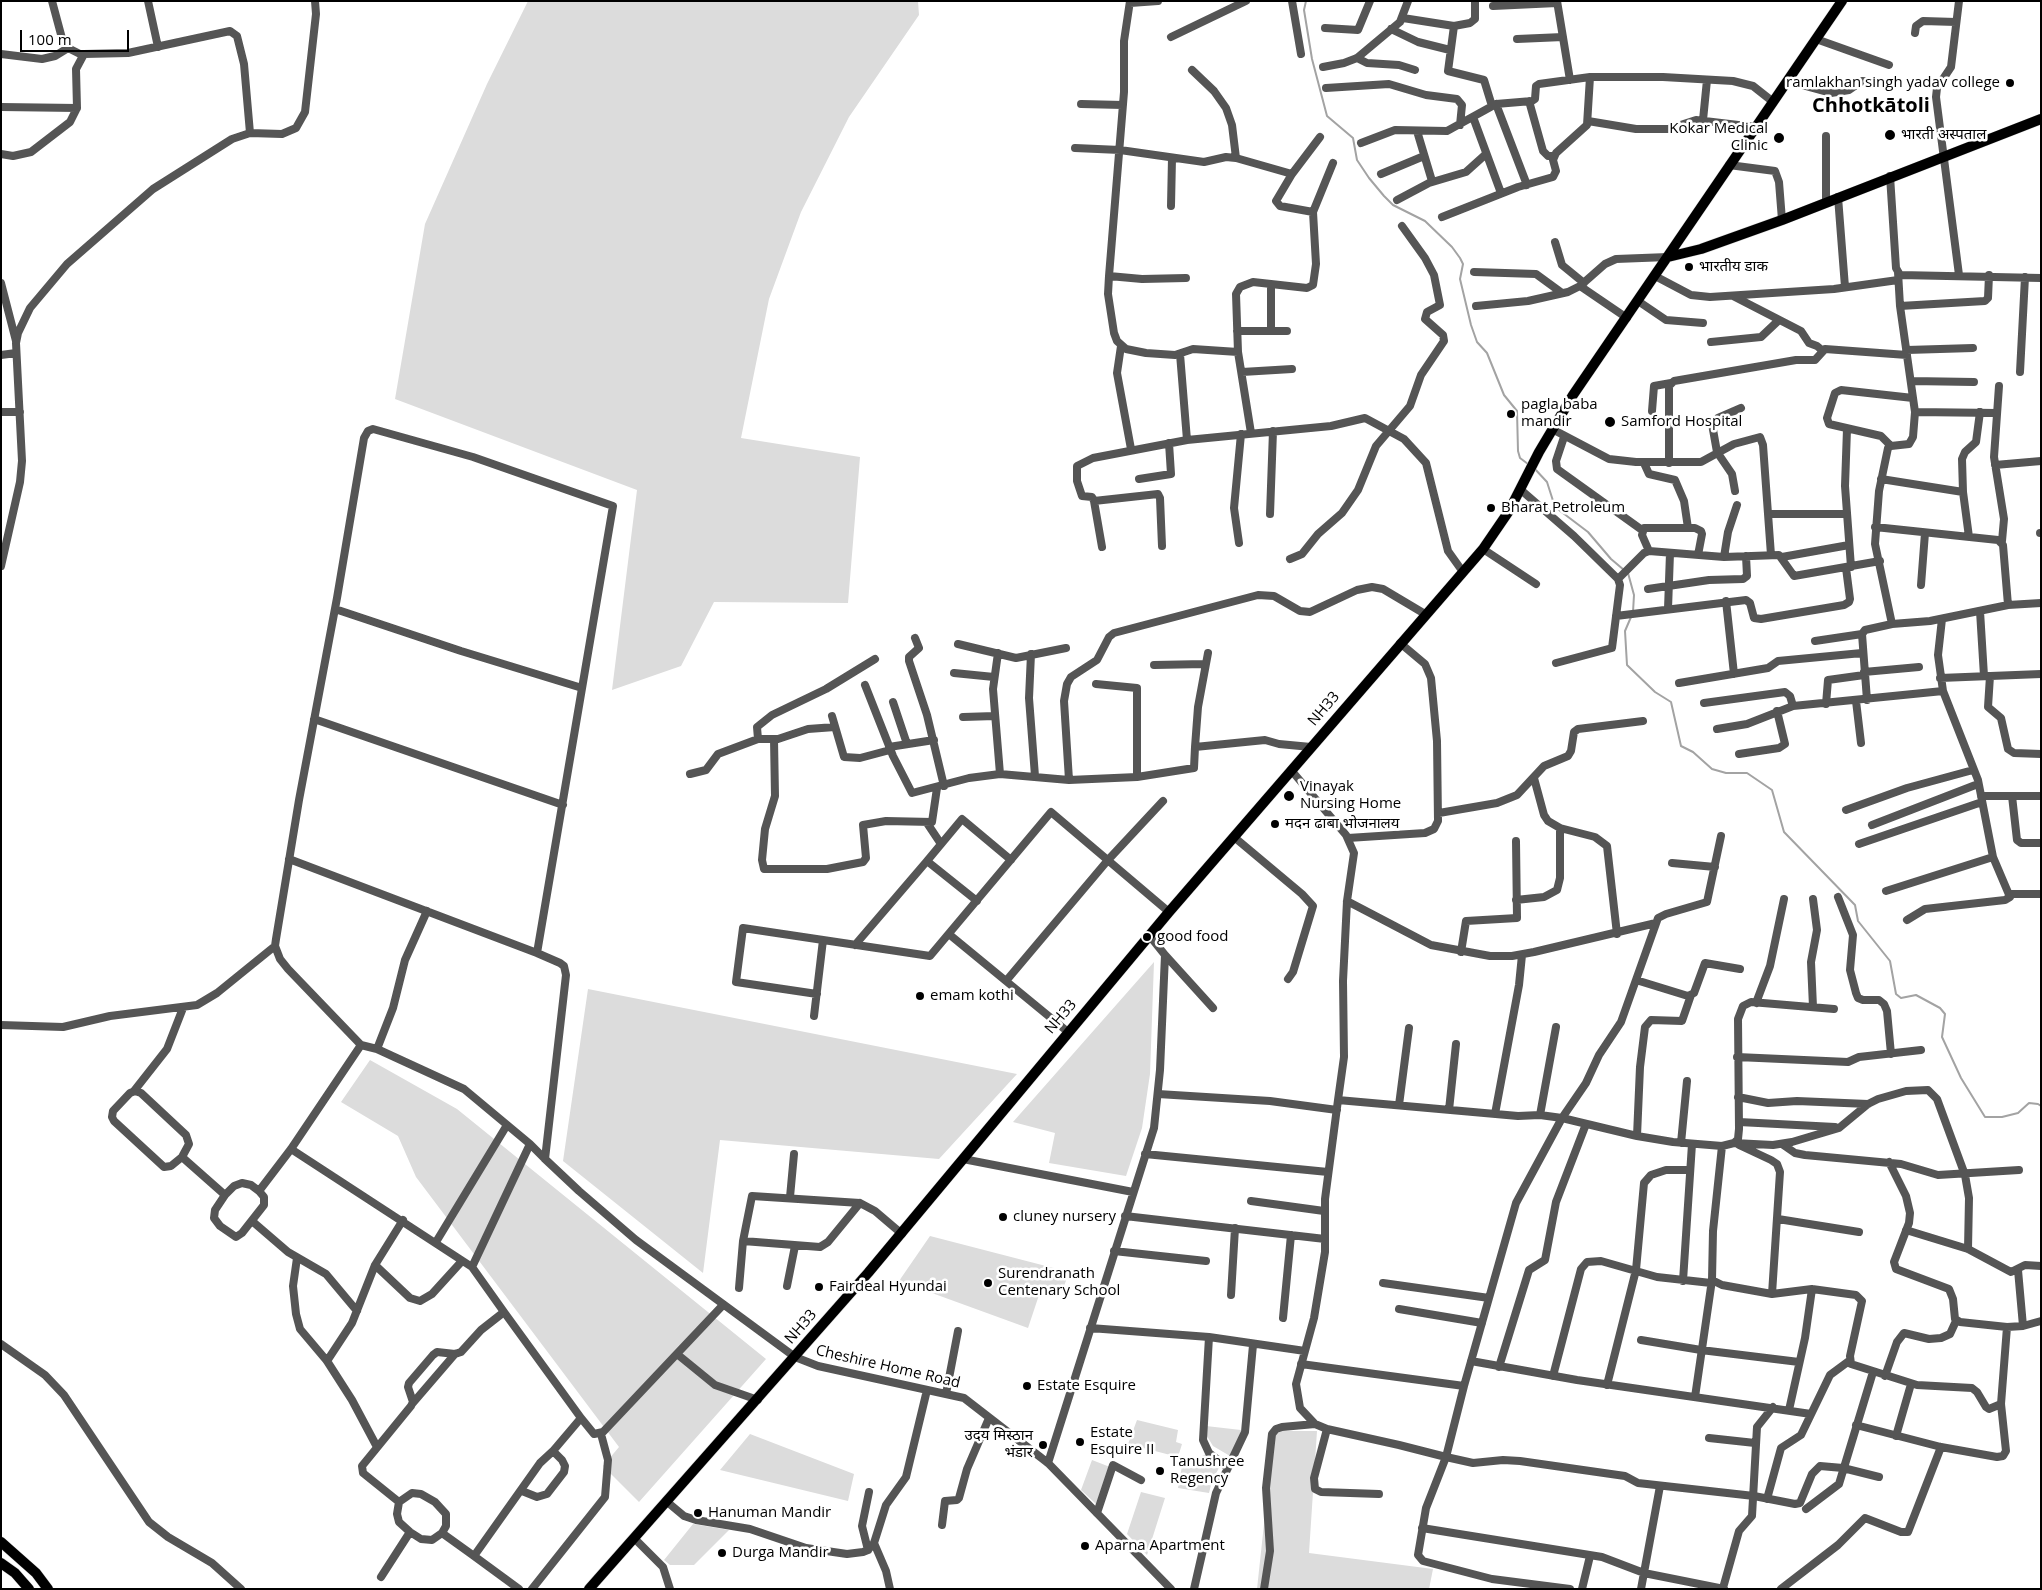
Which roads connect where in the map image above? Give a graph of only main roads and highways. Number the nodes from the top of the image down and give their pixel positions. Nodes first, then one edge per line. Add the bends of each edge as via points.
1 (1842, 1) edge
2 (2041, 119) edge
3 (1668, 257) junction
4 (1, 1542) edge
5 (1, 1563) edge
6 (29, 1589) edge
7 (48, 1589) edge
8 (589, 1589) edge

1 - 3 main road, NH33
2 - 3 main road via 1782,220 1701,249
3 - 8 main road, NH33 via 1552,429 1503,522 1483,549 1149,935 902,1234
4 - 7 main road via 36,1573
5 - 6 main road

